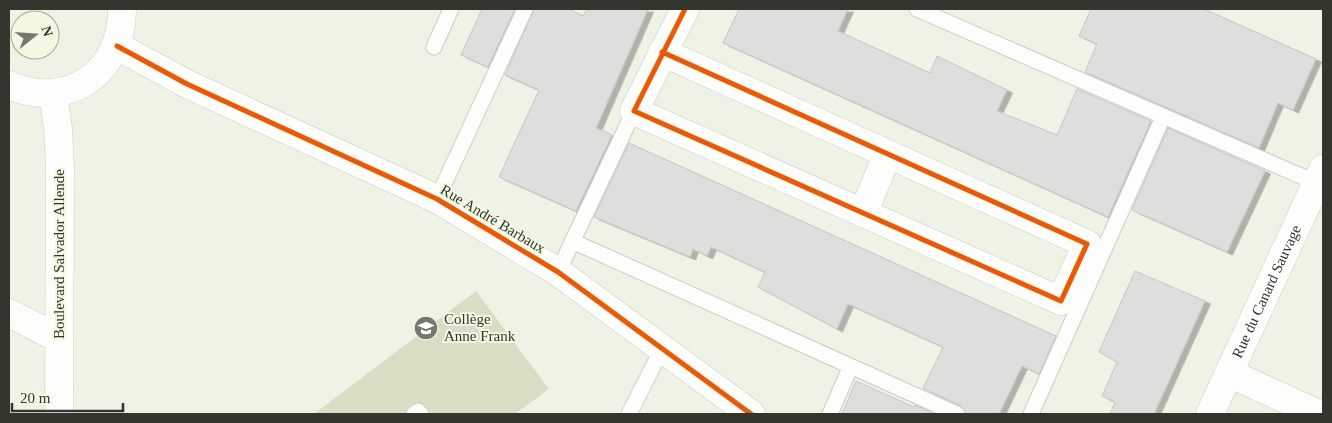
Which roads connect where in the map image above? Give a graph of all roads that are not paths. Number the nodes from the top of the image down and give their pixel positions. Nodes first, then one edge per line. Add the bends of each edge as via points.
1 (122, 9) edge
2 (451, 9) edge
3 (525, 9) edge
4 (685, 9) edge
5 (917, 9) edge
6 (117, 46) junction
7 (434, 47) dead end
8 (662, 52) junction
9 (9, 85) edge
10 (53, 94) junction
11 (634, 111) junction
12 (1163, 117) junction
13 (888, 154) junction
14 (1320, 176) edge
15 (437, 199) junction
16 (863, 213) junction
17 (572, 241) junction
18 (558, 272) junction
19 (9, 313) edge
20 (58, 338) junction
21 (662, 349) junction
22 (850, 368) junction
23 (1229, 373) junction
24 (60, 414) edge
25 (414, 414) edge
26 (420, 414) edge
27 (629, 414) edge
28 (751, 414) edge
29 (830, 414) edge
30 (956, 414) edge
31 (1031, 414) edge
32 (1210, 414) edge
33 (1318, 414) edge

1 - 6 street
2 - 7 lane
3 - 15 lane
4 - 8 street
5 - 12 lane
6 - 10 street via 102,70 79,86
6 - 15 street, Rue André Barbaux via 187,84
8 - 11 street
8 - 13 street
9 - 10 street via 25,92
10 - 20 street, Boulevard Salvador Allende via 60,168
11 - 16 street
11 - 17 lane
12 - 14 lane
12 - 31 lane
13 - 16 street
13 - 16 street via 1087,244 1061,301
14 - 23 street, Rue du Canard Sauvage
15 - 18 street, Rue André Barbaux
17 - 18 lane
17 - 22 lane
18 - 21 street, Rue André Barbaux
19 - 20 street
20 - 24 street, Boulevard Salvador Allende
21 - 27 lane
21 - 28 street, Rue André Barbaux
22 - 29 lane
22 - 30 lane
23 - 32 street, Rue du Canard Sauvage
23 - 33 street
25 - 26 lane via 418,411

